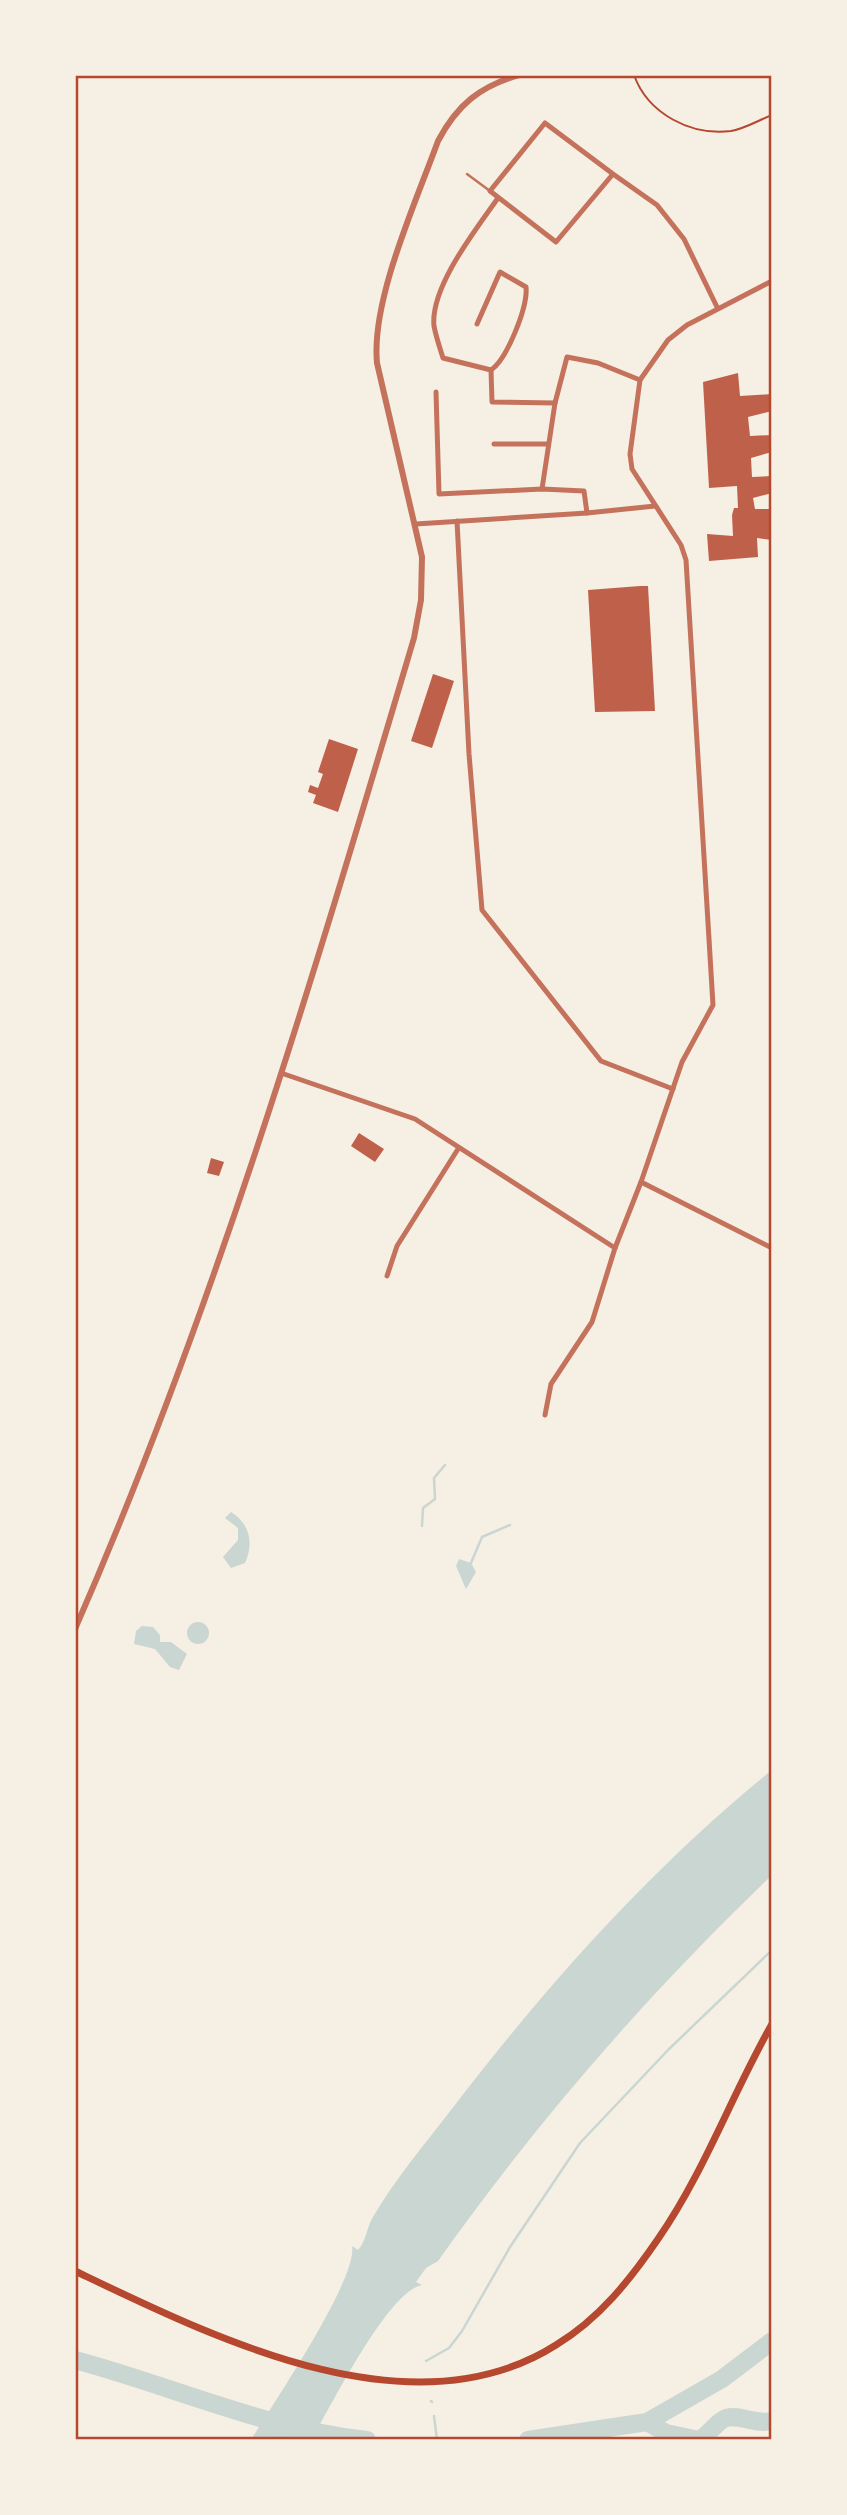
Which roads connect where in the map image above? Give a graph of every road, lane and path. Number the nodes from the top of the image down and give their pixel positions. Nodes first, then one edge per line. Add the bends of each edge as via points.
1 (519, 75) edge
2 (634, 75) edge
3 (772, 115) edge
4 (467, 173) dead end
5 (613, 174) junction
6 (489, 191) junction
7 (498, 198) junction
8 (772, 281) edge
9 (718, 307) junction
10 (477, 324) dead end
11 (491, 370) junction
12 (640, 380) junction
13 (436, 392) dead end
14 (555, 403) junction
15 (494, 444) dead end
16 (548, 444) junction
17 (542, 489) junction
18 (655, 506) junction
19 (587, 513) junction
20 (457, 522) junction
21 (416, 524) junction
22 (284, 1074) junction
23 (673, 1089) junction
24 (458, 1149) junction
25 (641, 1182) junction
26 (615, 1248) junction
27 (772, 1248) edge
28 (387, 1276) dead end
29 (545, 1415) dead end
30 (75, 1629) edge
31 (772, 2024) edge
32 (75, 2271) edge

1 - 21 street via 482,89 450,118 382,301 375,342 377,363
2 - 3 path via 648,101 667,117 705,132 734,131
4 - 6 lane
5 - 6 street via 545,123
5 - 7 street via 556,242
5 - 9 street via 657,205 684,239
6 - 7 street
7 - 11 street via 453,264 434,323 443,358
8 - 9 street
9 - 12 street via 668,340
10 - 11 street via 500,272 526,287 527,299 503,362
11 - 14 street via 492,402
12 - 14 street via 622,370 567,357
12 - 18 street via 630,454 632,469
13 - 17 street via 439,494
14 - 16 street
15 - 16 street
16 - 17 street
17 - 19 street via 583,491
18 - 19 street
18 - 23 street via 686,560 713,1005
19 - 20 street
20 - 21 street
20 - 23 street via 482,910 601,1061
21 - 22 street via 422,576 414,638
22 - 24 street via 415,1119
22 - 30 street via 207,1299
23 - 25 street
24 - 26 street
24 - 28 street via 397,1245
25 - 26 street
25 - 27 street
26 - 29 street via 592,1322 551,1384
31 - 32 main road via 674,2212 627,2283 576,2332 504,2370 433,2383 358,2377 273,2355

